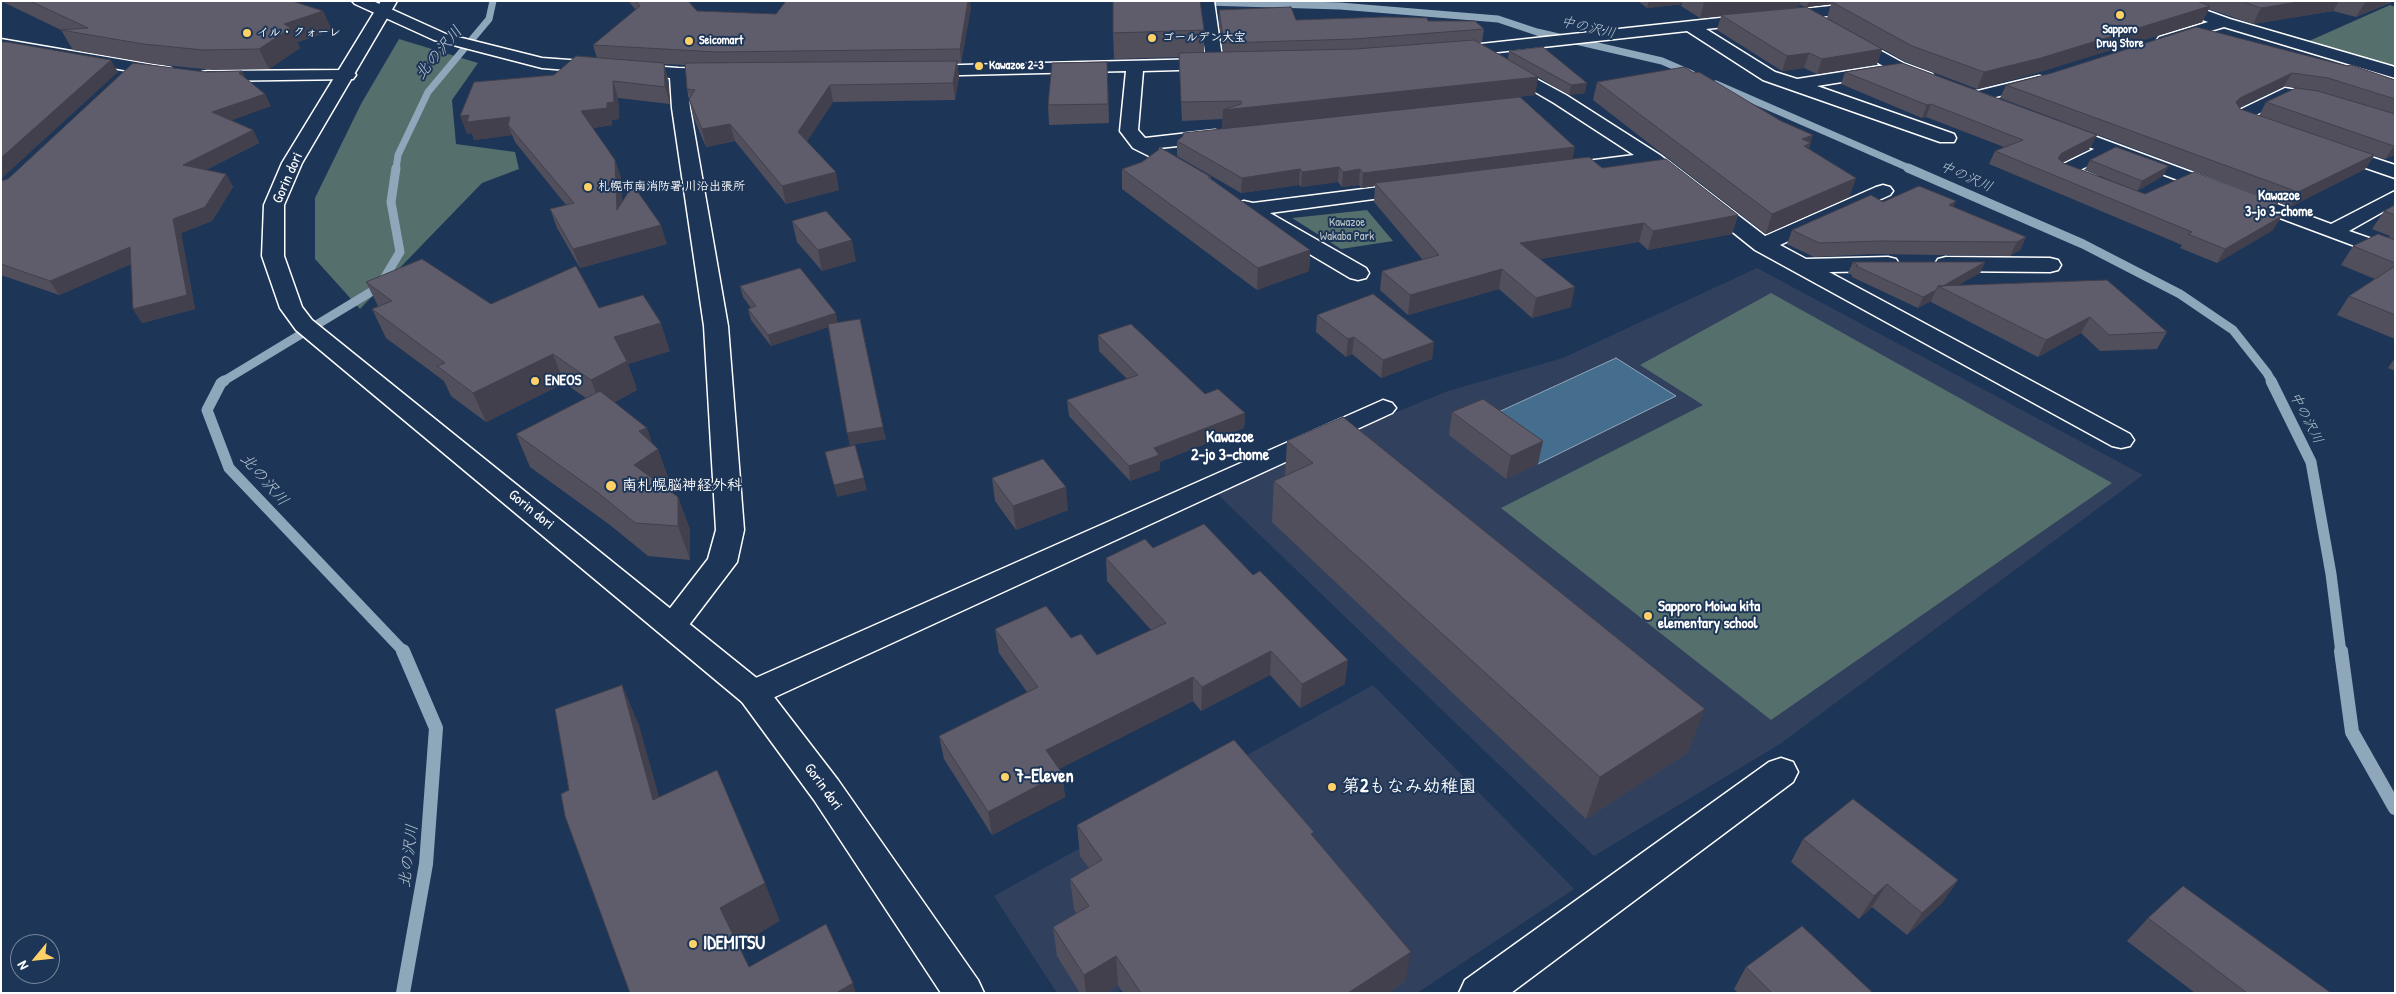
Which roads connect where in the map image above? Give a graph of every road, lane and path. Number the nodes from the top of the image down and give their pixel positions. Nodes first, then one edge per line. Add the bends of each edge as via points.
1 (360, 1) edge
2 (1785, 1) edge
3 (1921, 1) edge
4 (2164, 1) edge
5 (386, 7) edge
6 (1208, 9) edge
7 (1804, 14) junction
8 (2224, 22) junction
9 (1690, 26) junction
10 (2152, 43) edge
11 (1, 44) edge
12 (22, 48) junction
13 (1475, 50) junction
14 (1438, 53) edge
15 (1, 62) edge
16 (1235, 63) edge
17 (1215, 64) junction
18 (1135, 66) junction
19 (135, 68) junction
20 (1899, 68) junction
21 (906, 71) edge
22 (678, 73) junction
23 (2395, 73) edge
24 (740, 74) edge
25 (2059, 74) edge
26 (347, 75) junction
27 (121, 81) edge
28 (1796, 84) junction
29 (1958, 90) junction
30 (1560, 99) junction
31 (1531, 102) dead end
32 (2341, 106) edge
33 (2002, 107) edge
34 (2038, 121) edge
35 (2285, 133) edge
36 (1228, 134) edge
37 (1947, 138) dead end
38 (1140, 144) junction
39 (2322, 146) edge
40 (2110, 148) junction
41 (1652, 159) junction
42 (1173, 164) edge
43 (2395, 172) edge
44 (1544, 173) edge
45 (2184, 176) junction
46 (2105, 187) edge
47 (1426, 188) edge
48 (2161, 188) edge
49 (1884, 191) dead end
50 (2395, 197) edge
51 (2332, 232) junction
52 (1763, 245) junction
53 (2395, 255) edge
54 (2050, 265) dead end
55 (1802, 266) junction
56 (1358, 272) dead end
57 (1383, 408) dead end
58 (2121, 440) dead end
59 (672, 624) junction
60 (753, 693) junction
61 (1782, 772) dead end
62 (964, 993) edge
63 (1479, 993) edge

1 - 5 street
2 - 7 street
3 - 7 street
4 - 8 street
5 - 22 street via 419,28 484,50 542,63
5 - 26 street, Gorin dori
6 - 17 street
7 - 9 street
7 - 20 street
8 - 10 street
8 - 23 street
9 - 13 street
9 - 28 street via 1769,76
11 - 12 street
12 - 15 street
12 - 19 street
13 - 14 street
13 - 30 street
16 - 17 street
17 - 18 street
18 - 21 street
18 - 38 street via 1129,131
19 - 26 street via 213,77
19 - 27 street
20 - 28 street
20 - 29 street
22 - 24 street
22 - 59 street via 716,326 730,530 722,562
25 - 29 street
26 - 59 street, Gorin dori via 292,163 274,205 273,256 291,308 304,325 351,364
28 - 37 street
29 - 33 street
30 - 31 street
30 - 41 street
32 - 35 street via 2314,97 2285,93 2239,117
34 - 40 street
36 - 38 street
38 - 42 street
39 - 43 street
40 - 45 street
40 - 46 street via 2064,171
41 - 44 street
41 - 52 street
45 - 48 street
45 - 51 street
47 - 56 street via 1240,205
49 - 52 street
50 - 51 street
51 - 53 street
52 - 55 street
54 - 55 street
55 - 58 street
57 - 60 street
59 - 60 street, Gorin dori
60 - 62 street, Gorin dori via 826,790
61 - 63 street

